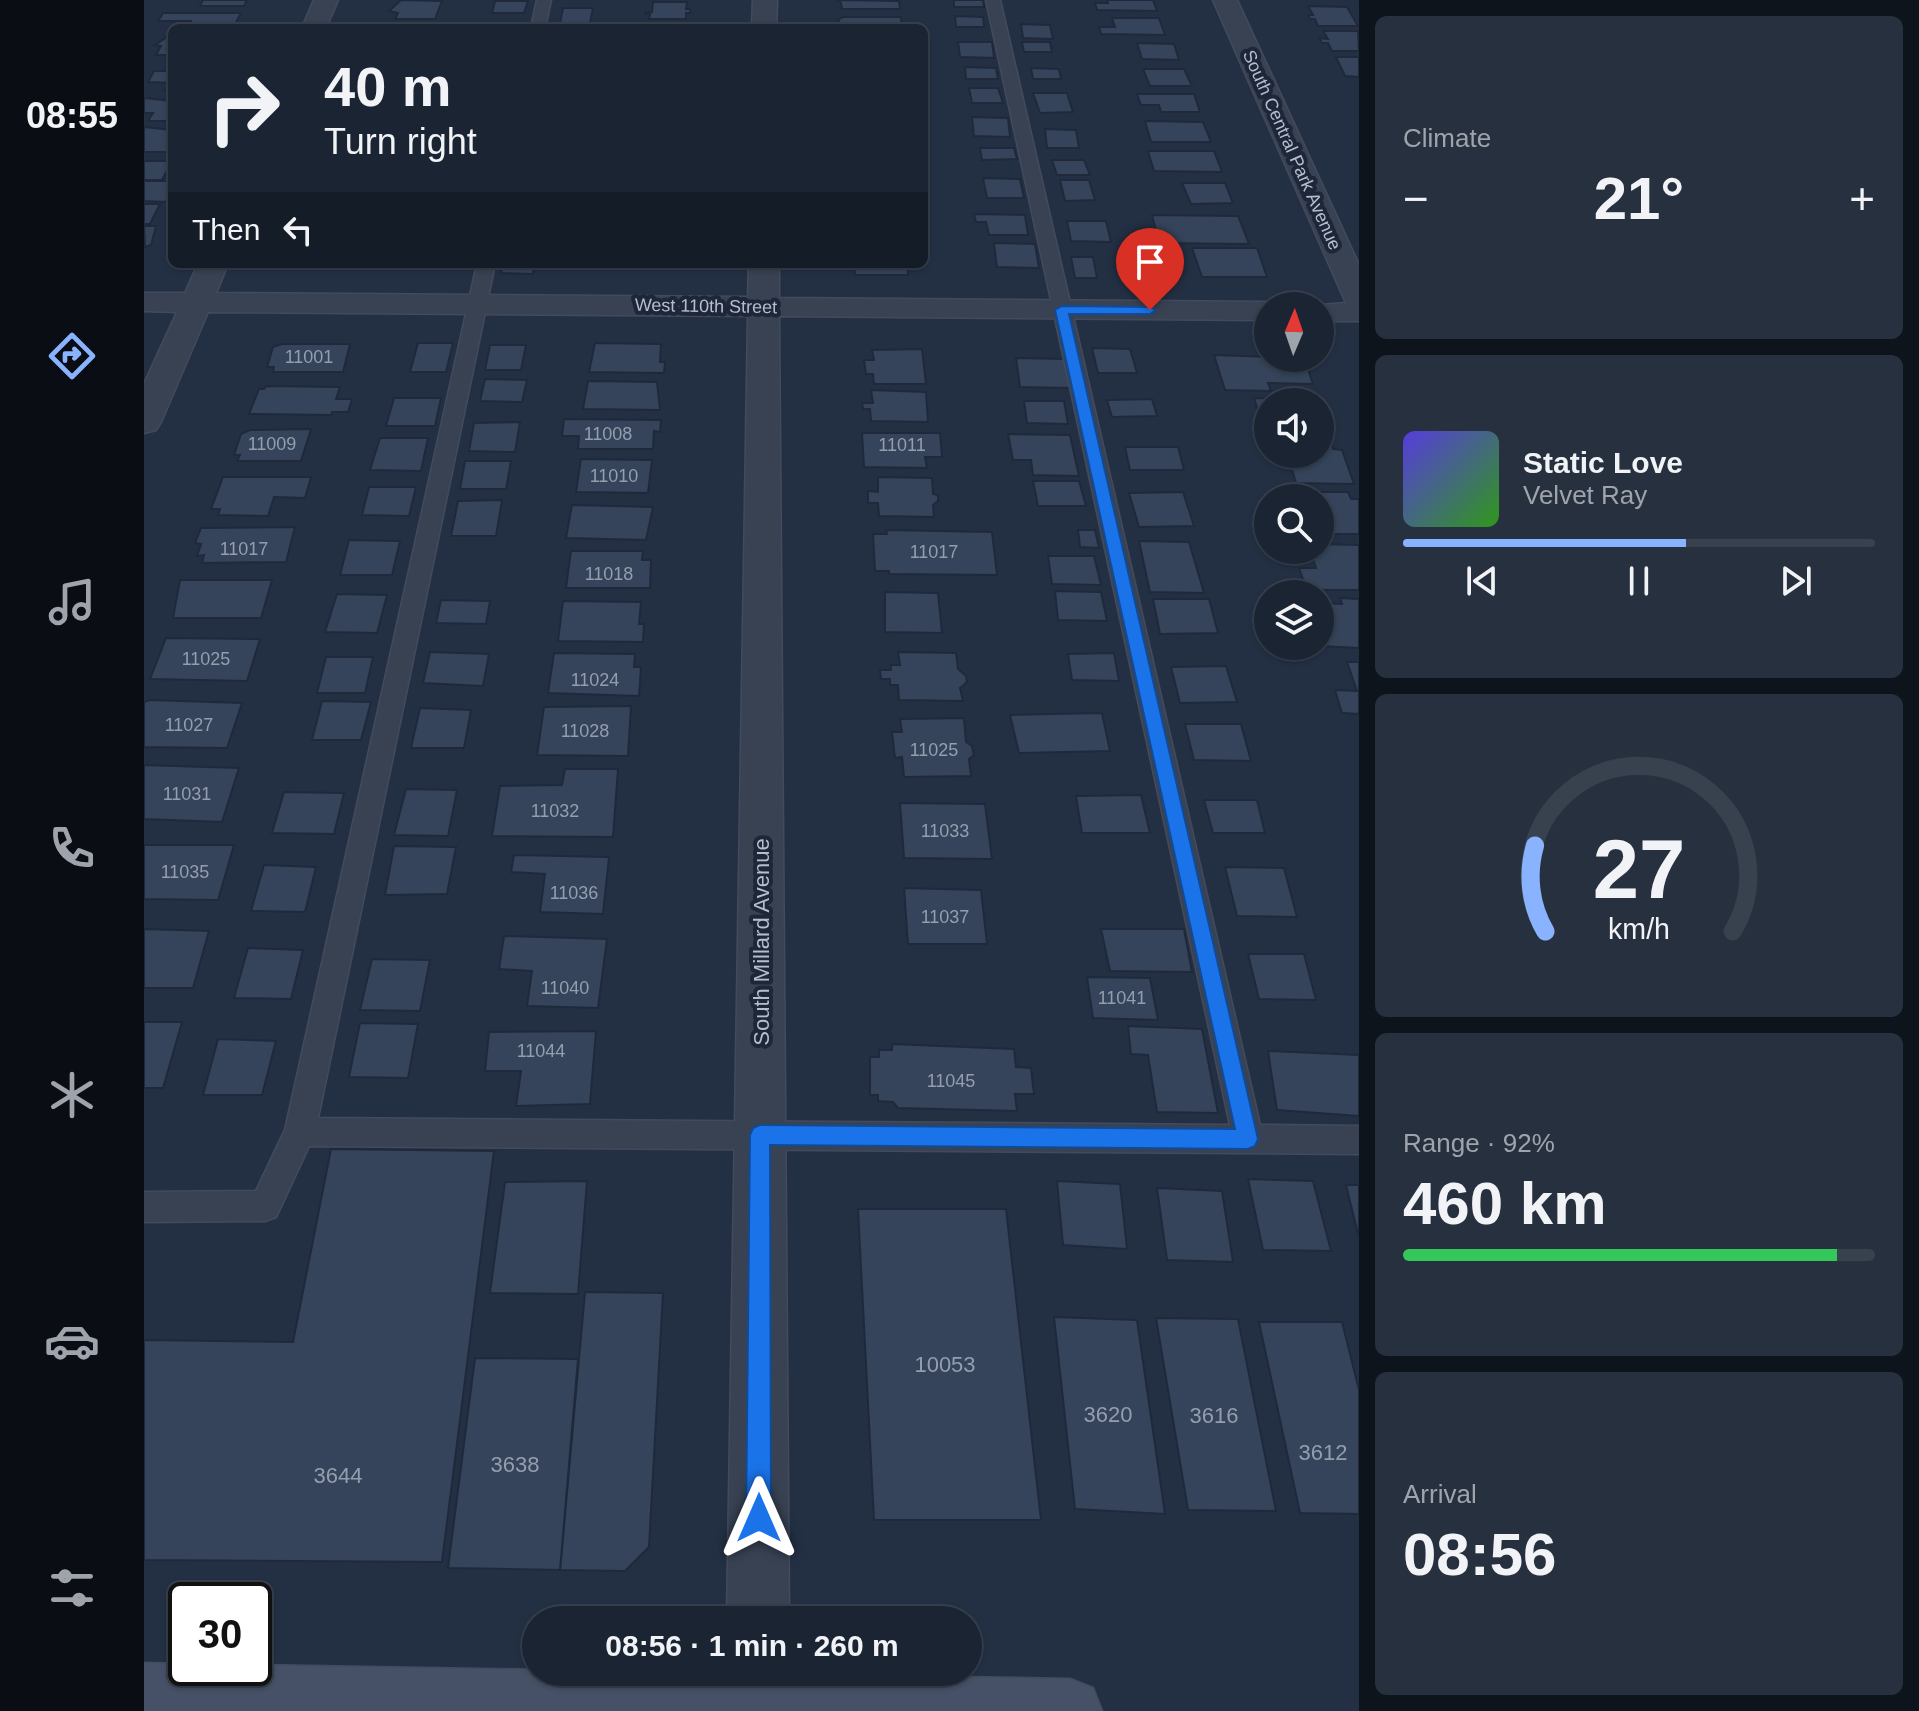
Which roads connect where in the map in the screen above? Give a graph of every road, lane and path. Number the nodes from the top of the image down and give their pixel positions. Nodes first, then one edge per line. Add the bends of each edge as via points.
1 (326, 0) edge
2 (544, 0) edge
3 (765, 0) edge
4 (993, 0) edge
5 (1225, 0) edge
6 (316, 24) edge
7 (539, 24) edge
8 (764, 24) edge
9 (211, 268) edge
10 (485, 268) edge
11 (764, 285) edge
12 (1359, 299) edge
13 (144, 302) edge
14 (197, 302) junction
15 (477, 304) junction
16 (1062, 310) junction
17 (1254, 311) edge
18 (1334, 312) edge
19 (1359, 312) edge
20 (144, 422) edge
21 (300, 1132) junction
22 (760, 1135) junction
23 (1248, 1139) junction
24 (1359, 1140) edge
25 (144, 1207) edge
26 (758, 1606) edge
27 (758, 1688) edge
28 (144, 1695) edge
29 (1070, 1711) edge

1 - 6 street
2 - 7 lane
3 - 8 street
4 - 16 lane
5 - 12 street, South Central Park Avenue
9 - 14 street
10 - 15 lane
11 - 15 street, West 110th Street
11 - 16 street, West 110th Street
11 - 22 street, South Millard Avenue
13 - 14 street, West 110th Street
14 - 15 street, West 110th Street
14 - 20 street
15 - 21 lane
16 - 17 street, West 110th Street
16 - 23 lane
18 - 19 street
21 - 22 lane
21 - 25 lane via 265,1206
22 - 23 lane
22 - 26 street, South Millard Avenue
23 - 24 lane
27 - 28 main road
27 - 29 main road

